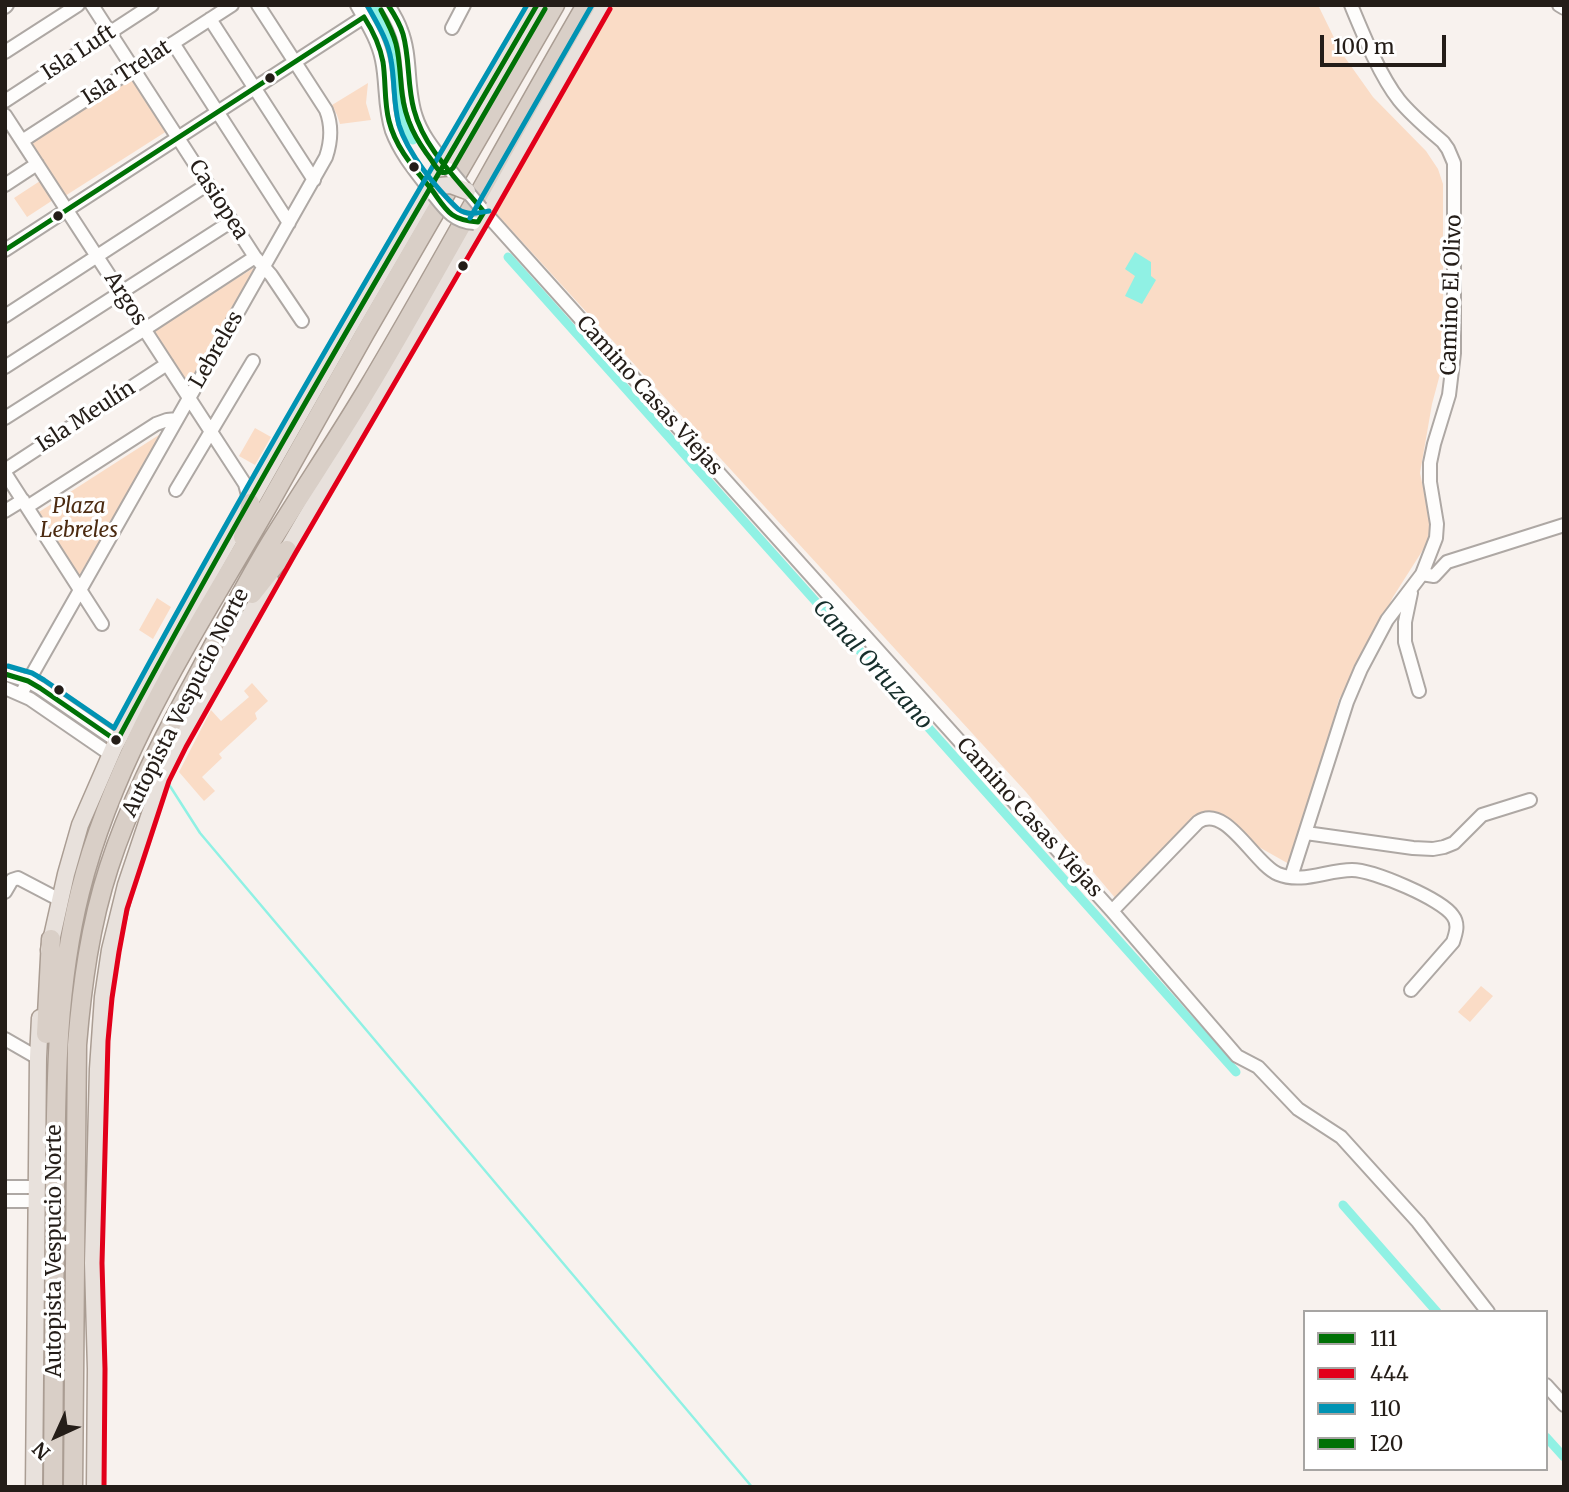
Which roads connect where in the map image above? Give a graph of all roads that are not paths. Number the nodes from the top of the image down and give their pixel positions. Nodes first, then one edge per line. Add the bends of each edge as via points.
1 (78, 5) edge
2 (92, 5) edge
3 (152, 5) edge
4 (232, 5) edge
5 (258, 5) edge
6 (357, 5) edge
7 (388, 5) edge
8 (464, 5) edge
9 (537, 5) edge
10 (555, 5) edge
11 (586, 5) edge
12 (602, 5) edge
13 (1351, 5) edge
14 (1559, 5) edge
15 (1564, 8) edge
16 (364, 17) junction
17 (210, 19) junction
18 (452, 28) dead end
19 (110, 33) junction
20 (173, 43) junction
21 (5, 52) edge
22 (295, 62) junction
23 (133, 69) junction
24 (255, 88) junction
25 (5, 101) edge
26 (218, 112) junction
27 (5, 115) edge
28 (14, 137) edge
29 (177, 138) junction
30 (37, 164) junction
31 (447, 167) junction
32 (314, 180) junction
33 (208, 184) junction
34 (5, 185) edge
35 (434, 190) junction
36 (467, 191) junction
37 (67, 210) junction
38 (481, 217) junction
39 (232, 221) junction
40 (289, 223) junction
41 (5, 250) edge
42 (97, 256) junction
43 (254, 257) junction
44 (265, 267) junction
45 (121, 293) junction
46 (5, 316) edge
47 (302, 321) dead end
48 (145, 329) junction
49 (253, 361) dead end
50 (167, 364) junction
51 (5, 367) edge
52 (189, 398) junction
53 (5, 418) edge
54 (177, 419) junction
55 (211, 431) junction
56 (5, 471) edge
57 (253, 484) junction
58 (176, 490) dead end
59 (250, 503) junction
60 (25, 504) junction
61 (5, 512) edge
62 (1564, 525) edge
63 (287, 550) junction
64 (232, 567) junction
65 (1422, 574) junction
66 (80, 588) junction
67 (1412, 589) junction
68 (102, 624) dead end
69 (216, 641) junction
70 (5, 674) edge
71 (28, 681) junction
72 (5, 688) edge
73 (1419, 691) dead end
74 (20, 694) junction
75 (114, 747) junction
76 (1530, 800) dead end
77 (1306, 833) junction
78 (1291, 877) junction
79 (5, 892) edge
80 (60, 900) junction
81 (1112, 911) junction
82 (51, 939) junction
83 (1411, 990) dead end
84 (5, 1039) edge
85 (38, 1058) junction
86 (55, 1124) junction
87 (5, 1187) edge
88 (37, 1194) junction
89 (5, 1201) edge
90 (1486, 1310) edge
91 (1548, 1387) edge
92 (1564, 1405) edge
93 (34, 1487) edge
94 (53, 1487) edge
95 (73, 1487) edge
96 (94, 1487) edge

1 - 21 street
2 - 19 street, Casiopea
3 - 19 street, Isla Luft
4 - 17 street, Isla Trelat
5 - 22 street, Lebreles
6 - 16 street
7 - 31 street, Camino Casas Viejas via 405,42 416,118
8 - 18 street
9 - 31 main road
10 - 64 highway, Autopista Vespucio Norte
11 - 69 highway, Autopista Vespucio Norte via 370,385 271,542
12 - 38 main road
13 - 65 street, Camino El Olivo via 1399,101 1443,142 1455,171 1454,353 1449,395 1430,463 1436,538
14 - 15 street
16 - 22 street
16 - 35 street via 380,51 388,117 396,140
17 - 20 street, Isla Trelat
17 - 24 street
19 - 23 street, Casiopea
19 - 25 street, Isla Luft
20 - 23 street, Isla Trelat
20 - 26 street
22 - 24 street
22 - 32 street, Lebreles via 330,121 328,150
23 - 28 street, Isla Trelat
23 - 29 street, Casiopea
24 - 26 street
24 - 32 street
26 - 29 street
26 - 40 street
27 - 28 street, Argos
28 - 30 street, Argos
29 - 33 street, Casiopea
29 - 37 street
30 - 34 street
30 - 37 street, Argos
31 - 35 main road
31 - 36 street, Camino Casas Viejas, bridge
32 - 40 street, Lebreles
33 - 39 street, Casiopea
33 - 42 street
35 - 36 main road, bridge via 451,185
35 - 38 street, bridge via 452,216 463,221
35 - 57 main road
36 - 38 street, Camino Casas Viejas, bridge
37 - 41 street
37 - 42 street, Argos
38 - 63 main road
38 - 81 street, Camino Casas Viejas
39 - 43 street, Casiopea
39 - 45 street
40 - 44 street, Lebreles
42 - 45 street, Argos
42 - 46 street
43 - 44 street, Casiopea
43 - 48 street
44 - 47 street, Casiopea
44 - 52 street, Lebreles
45 - 48 street, Argos
45 - 51 street
48 - 50 street, Argos
48 - 53 street
49 - 55 street
50 - 52 street, Argos
50 - 56 street, Isla Meulín
52 - 54 street, Lebreles
52 - 55 street, Argos
54 - 60 street via 156,424
54 - 66 street, Lebreles
55 - 57 street, Argos
55 - 58 street
56 - 60 street
57 - 59 main road
59 - 64 highway
59 - 75 main road
60 - 61 street
60 - 66 street
62 - 65 street via 1447,562 1434,576
63 - 69 highway
63 - 96 main road via 164,772 126,885 110,950 97,1069
64 - 86 highway, Autopista Vespucio Norte via 135,741 94,844 64,974
65 - 67 street, Camino El Olivo
66 - 68 street
66 - 71 street, Lebreles
67 - 73 street via 1405,642
67 - 77 street, Camino El Olivo via 1387,620 1361,669
69 - 95 highway, Autopista Vespucio Norte via 124,824 101,894 86,966 76,1072
70 - 71 street
71 - 74 street, Lebreles
71 - 75 street
72 - 74 street
74 - 75 street
75 - 80 main road via 80,825
76 - 77 street via 1482,815 1454,843 1433,849
77 - 78 street, Camino El Olivo
78 - 81 street via 1276,873 1235,832 1209,817 1198,822
78 - 83 street via 1366,872 1444,907 1455,918 1457,932
79 - 80 street via 18,878
80 - 82 main road
81 - 90 street, Camino Casas Viejas via 1237,1056 1258,1067 1298,1109 1341,1137 1418,1222
82 - 85 main road
82 - 86 highway via 46,1068
84 - 85 street
85 - 88 main road
86 - 94 highway, Autopista Vespucio Norte
87 - 88 street
88 - 89 street
88 - 93 main road
91 - 92 street

